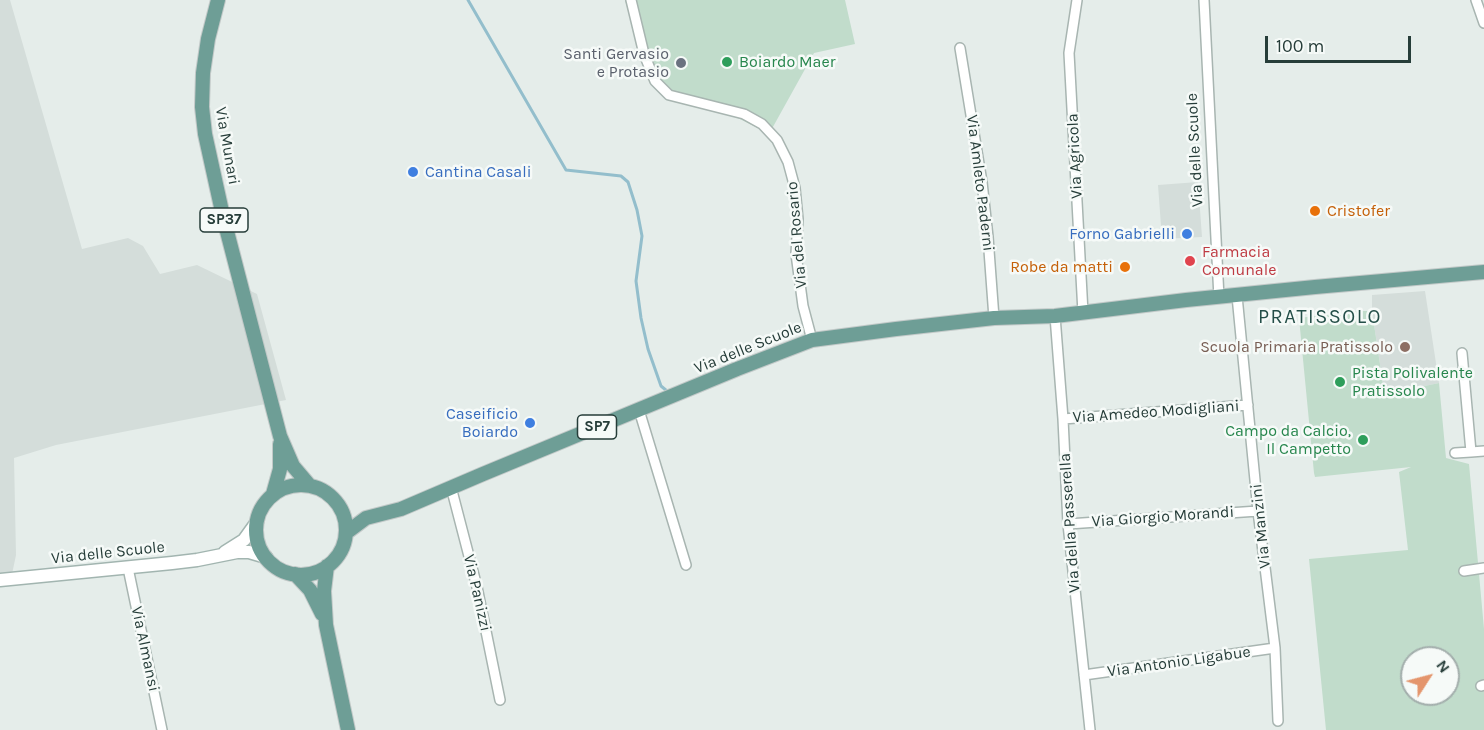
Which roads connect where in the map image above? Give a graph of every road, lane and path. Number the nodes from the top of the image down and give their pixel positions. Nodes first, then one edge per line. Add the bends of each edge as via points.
1 (218, 0) edge
2 (631, 0) edge
3 (1077, 0) edge
4 (1204, 0) edge
5 (1476, 0) edge
6 (1484, 23) edge
7 (960, 48) dead end
8 (1484, 272) edge
9 (1237, 296) junction
10 (1219, 298) junction
11 (1083, 313) junction
12 (1055, 316) junction
13 (994, 318) junction
14 (812, 340) junction
15 (1462, 352) dead end
16 (1248, 405) junction
17 (639, 410) junction
18 (1063, 419) junction
19 (279, 436) junction
20 (1484, 451) edge
21 (1471, 452) junction
22 (1455, 453) dead end
23 (309, 486) junction
24 (451, 487) junction
25 (273, 495) junction
26 (338, 505) junction
27 (1258, 511) junction
28 (382, 513) junction
29 (257, 522) junction
30 (1068, 524) junction
31 (346, 533) junction
32 (219, 555) junction
33 (266, 557) junction
34 (686, 565) dead end
35 (327, 566) junction
36 (128, 568) junction
37 (1484, 568) edge
38 (1464, 571) dead end
39 (295, 574) junction
40 (0, 580) edge
41 (327, 624) junction
42 (1275, 648) junction
43 (1084, 675) junction
44 (500, 700) dead end
45 (1278, 721) dead end
46 (162, 730) edge
47 (348, 730) edge
48 (1090, 730) edge

1 - 19 main road, Via Munari / SP37 via 203,73 205,134
2 - 14 street, Via del Rosario via 644,54 655,81 669,95 744,114 762,124 777,140 795,188 796,254
3 - 11 street, Via Agricola via 1069,53
4 - 10 street, Via delle Scuole
5 - 6 street
7 - 13 street, Via Amleto Paderni via 982,182
8 - 9 main road, Via delle Scuole / SP7
9 - 10 main road, Via delle Scuole / SP7
9 - 16 street, Via Manzini
10 - 11 main road, Via delle Scuole / SP7
11 - 12 main road, Via delle Scuole / SP7
12 - 13 main road, Via delle Scuole / SP7
12 - 18 street, Via della Passerella
13 - 14 main road, Via delle Scuole / SP7
14 - 17 main road, Via delle Scuole / SP7
15 - 21 street
16 - 18 street, Via Amedeo Modigliani
16 - 27 street, Via Manzini
17 - 24 main road, Via delle Scuole / SP7
17 - 34 street
18 - 30 street, Via della Passerella
19 - 23 main road, Via Munari / SP37 via 293,466
19 - 25 main road, Via Munari / SP37 via 280,469
20 - 21 street
21 - 22 street
23 - 25 main road via 294,485
23 - 26 main road via 324,491
24 - 28 main road, Via delle Scuole / SP7
24 - 44 street, Via Panizzi
25 - 29 main road via 262,507
26 - 28 main road, Via delle Scuole / SP7 via 354,512
26 - 31 main road
27 - 30 street, Via Giorgio Morandi
27 - 42 street, Via Manzini
28 - 31 main road, Via delle Scuole / SP7 via 366,518
29 - 32 main road, Via delle Scuole via 244,540
29 - 33 main road via 257,539
30 - 43 street, Via della Passerella
31 - 35 main road via 340,553
32 - 33 main road, Via delle Scuole via 249,552
32 - 36 main road, Via delle Scuole
33 - 39 main road via 278,568
35 - 39 main road via 316,572
35 - 41 main road
36 - 40 main road, Via delle Scuole
36 - 46 street, Via Almansi
37 - 38 street
39 - 41 main road via 310,590
41 - 47 main road
42 - 43 street, Via Antonio Ligabue
42 - 45 street, Via Manzini
43 - 48 street, Via della Passerella

